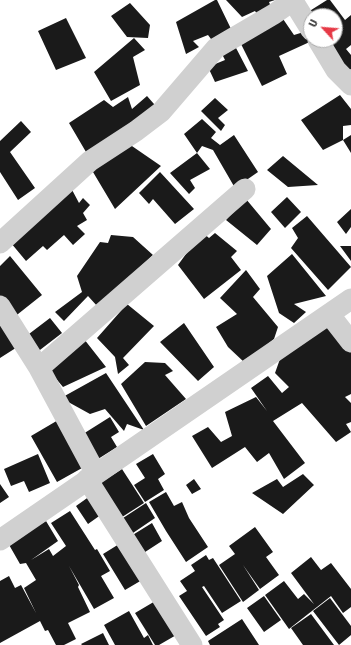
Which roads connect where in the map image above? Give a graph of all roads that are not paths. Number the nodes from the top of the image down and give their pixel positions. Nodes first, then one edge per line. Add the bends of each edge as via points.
1 (293, 1) edge
2 (303, 17) edge
3 (323, 48) edge
4 (351, 85) edge
5 (245, 189) dead end
6 (0, 243) edge
7 (351, 299) edge
8 (0, 306) edge
9 (330, 315) junction
10 (351, 342) edge
11 (39, 368) junction
12 (92, 477) junction
13 (0, 540) edge
14 (192, 645) edge

1 - 2 street
1 - 6 street via 216,48 161,112 136,132 90,161
3 - 4 street via 336,70
5 - 11 street
7 - 9 street
8 - 11 street
9 - 10 street
9 - 12 street
11 - 12 street
12 - 13 street
12 - 14 street

